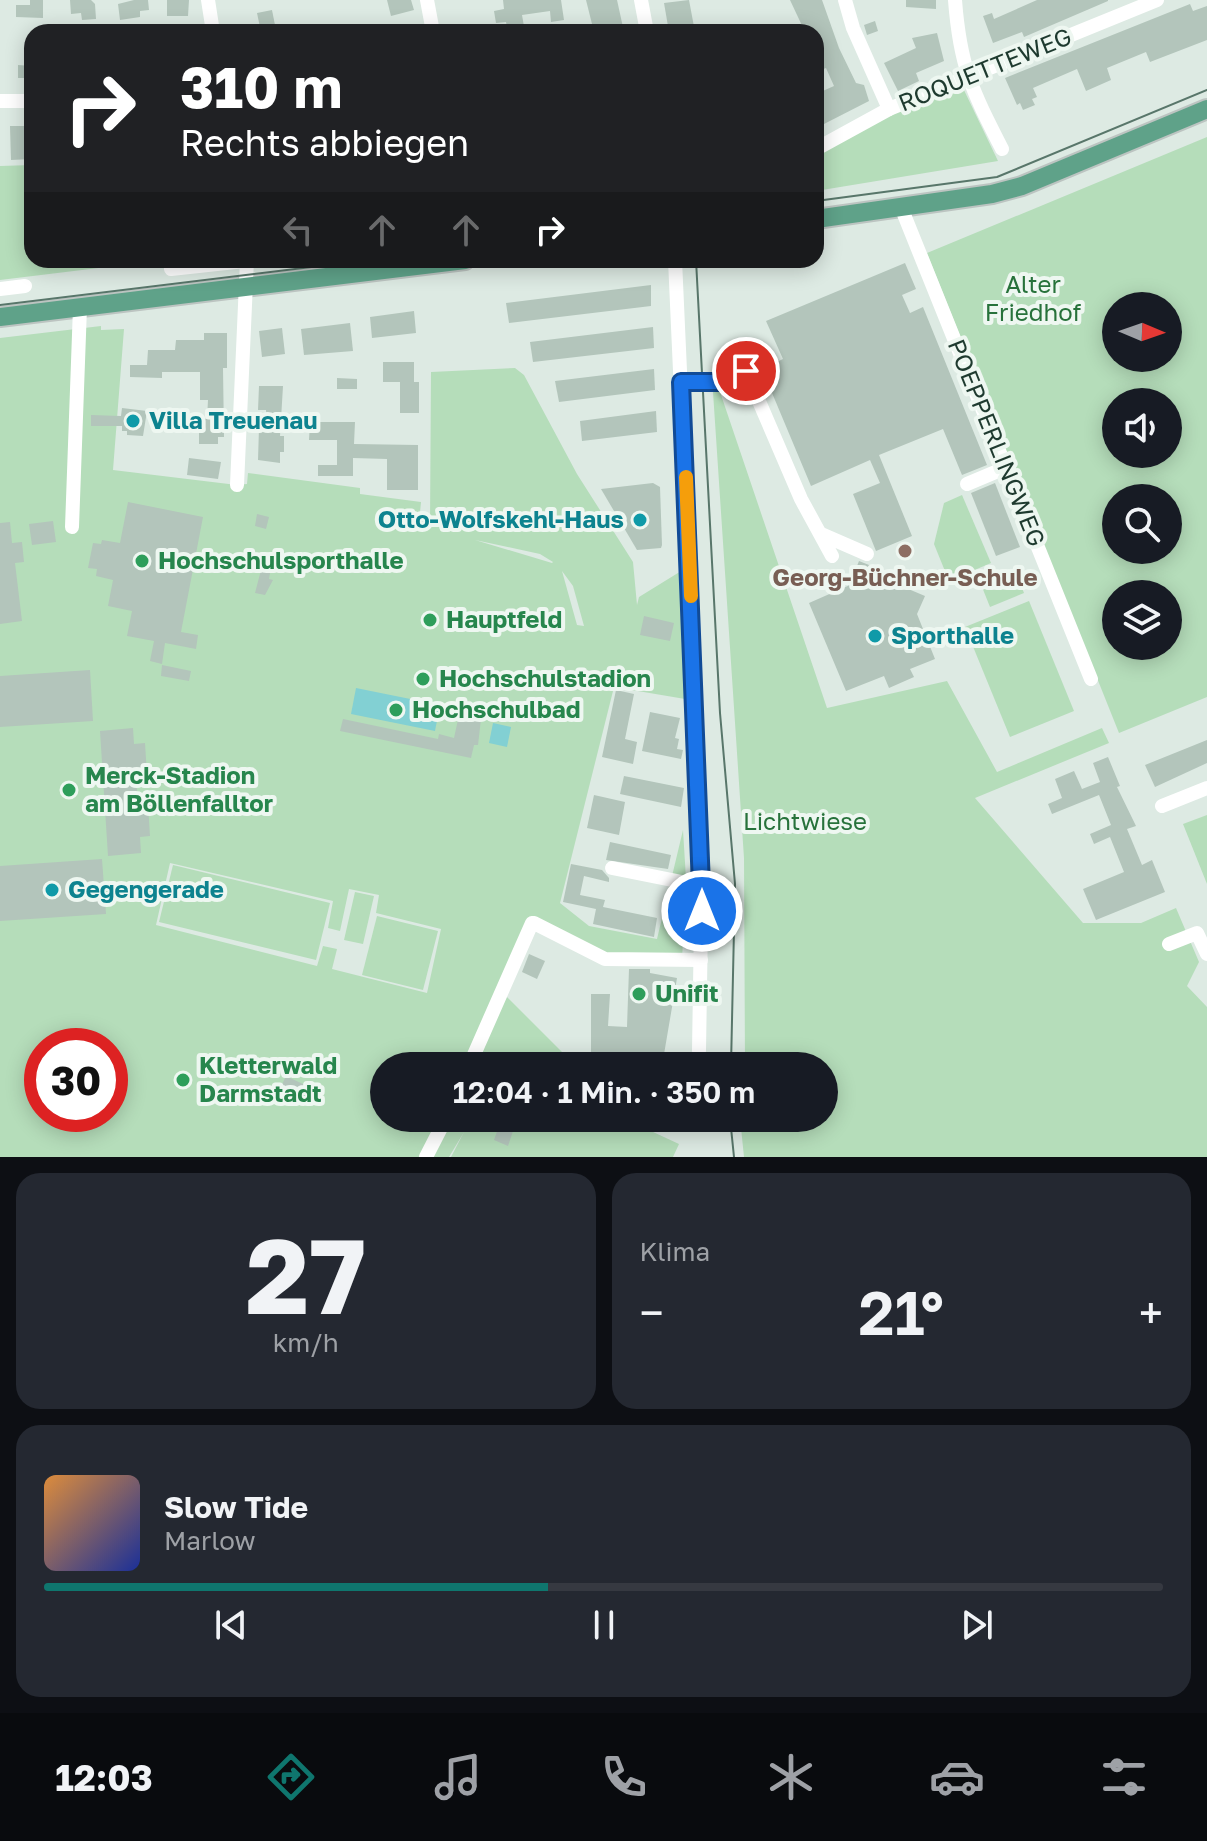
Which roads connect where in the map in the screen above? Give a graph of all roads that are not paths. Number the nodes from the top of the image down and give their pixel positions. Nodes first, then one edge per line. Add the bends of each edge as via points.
1 (208, 0) edge
2 (427, 0) edge
3 (641, 0) edge
4 (845, 0) edge
5 (955, 0) edge
6 (1157, 0) edge
7 (212, 24) edge
8 (432, 24) edge
9 (646, 24) edge
10 (966, 78) junction
11 (0, 101) edge
12 (24, 101) edge
13 (889, 109) junction
14 (1207, 109) edge
15 (824, 145) edge
16 (1002, 149) dead end
17 (901, 207) junction
18 (824, 218) edge
19 (179, 268) edge
20 (247, 268) edge
21 (400, 268) edge
22 (675, 268) edge
23 (171, 269) dead end
24 (25, 286) dead end
25 (246, 287) junction
26 (0, 289) edge
27 (80, 307) junction
28 (0, 317) edge
29 (681, 382) junction
30 (1002, 470) junction
31 (967, 484) dead end
32 (237, 485) dead end
33 (72, 527) dead end
34 (820, 534) junction
35 (867, 554) dead end
36 (832, 556) dead end
37 (1091, 679) dead end
38 (1207, 788) edge
39 (1162, 806) dead end
40 (612, 868) dead end
41 (702, 886) junction
42 (1169, 944) dead end
43 (1206, 954) edge
44 (701, 960) junction
45 (699, 1051) dead end
46 (475, 1052) edge
47 (439, 1132) edge
48 (426, 1157) edge

1 - 7 street
2 - 8 street
3 - 9 street
4 - 13 street
5 - 10 street
6 - 10 street, ROQUETTEWEG
10 - 13 street, ROQUETTEWEG
10 - 16 street
11 - 12 street
13 - 15 street, ROQUETTEWEG
14 - 17 main road via 1022,186
17 - 18 main road
17 - 30 street, POEPPERLINGWEG
19 - 23 street
20 - 25 street
21 - 25 main road
22 - 29 street
24 - 26 street
25 - 27 main road
25 - 32 street
27 - 28 main road
27 - 33 street
29 - 34 street via 720,382 746,371
29 - 41 street
30 - 31 street
30 - 37 street, POEPPERLINGWEG
34 - 35 street
34 - 36 street
38 - 39 street
40 - 41 street
41 - 44 street
42 - 43 street via 1197,933
44 - 45 street
44 - 46 street via 605,959 533,923
47 - 48 street

